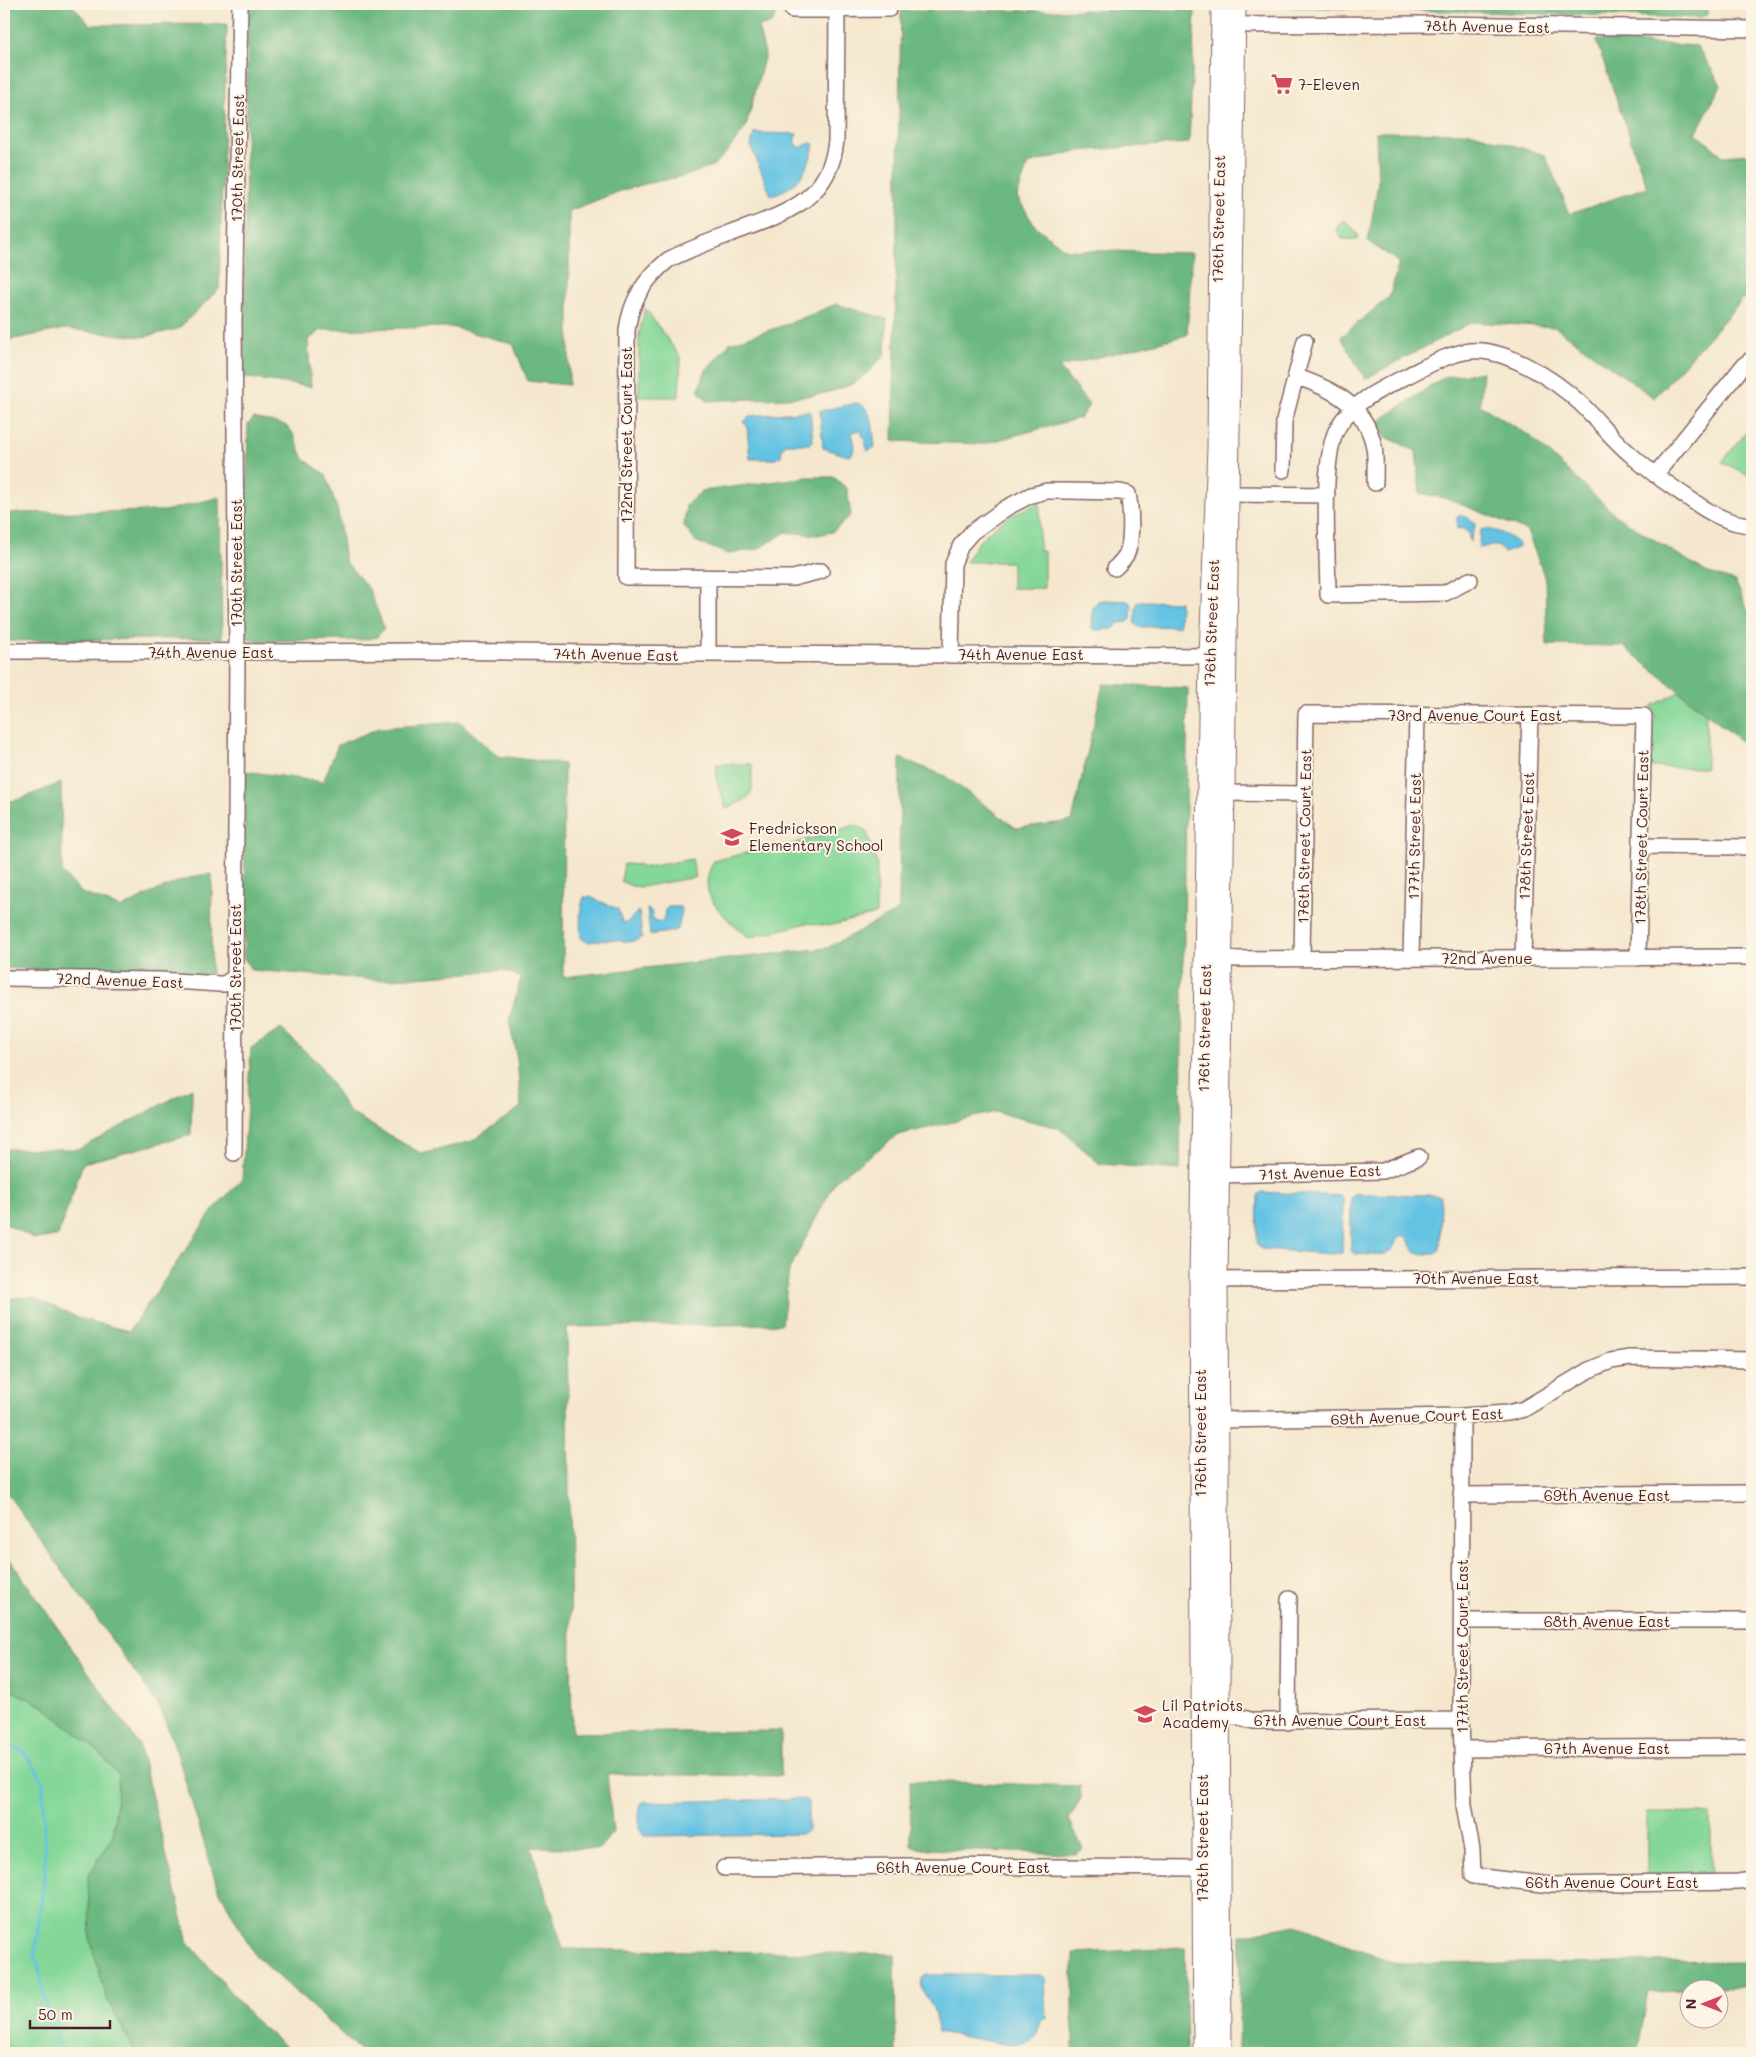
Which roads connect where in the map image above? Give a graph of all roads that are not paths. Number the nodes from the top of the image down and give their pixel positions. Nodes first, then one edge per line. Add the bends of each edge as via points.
1 (240, 4) edge
2 (1221, 4) edge
3 (1236, 4) edge
4 (888, 9) dead end
5 (792, 10) dead end
6 (837, 10) junction
7 (1229, 25) junction
8 (1752, 29) edge
9 (1305, 341) dead end
10 (1752, 359) edge
11 (1297, 378) junction
12 (1355, 407) junction
13 (1217, 448) junction
14 (1283, 470) dead end
15 (1655, 475) junction
16 (1375, 482) dead end
17 (1230, 494) junction
18 (1327, 494) junction
19 (1752, 525) edge
20 (1115, 568) dead end
21 (821, 570) dead end
22 (708, 578) junction
23 (1470, 580) dead end
24 (4, 651) edge
25 (237, 652) junction
26 (708, 654) junction
27 (951, 654) junction
28 (1218, 656) junction
29 (1306, 714) joint
30 (1417, 715) junction
31 (1530, 715) junction
32 (1644, 716) joint
33 (1225, 793) junction
34 (1305, 794) junction
35 (1641, 846) junction
36 (1752, 847) edge
37 (1752, 957) edge
38 (1302, 958) junction
39 (1411, 958) junction
40 (1523, 958) junction
41 (1638, 958) junction
42 (1222, 959) junction
43 (235, 977) junction
44 (4, 978) edge
45 (234, 1153) dead end
46 (1419, 1157) dead end
47 (1219, 1175) junction
48 (1752, 1276) edge
49 (1208, 1280) junction
50 (1752, 1360) edge
51 (1462, 1416) junction
52 (1218, 1420) junction
53 (1752, 1494) edge
54 (1461, 1495) junction
55 (1289, 1599) dead end
56 (1462, 1621) junction
57 (1752, 1621) edge
58 (1219, 1718) junction
59 (1461, 1720) junction
60 (1288, 1722) junction
61 (1752, 1747) edge
62 (1462, 1749) junction
63 (724, 1868) dead end
64 (1202, 1868) junction
65 (1473, 1876) joint
66 (1752, 1880) edge
67 (1202, 1942) junction
68 (1222, 2009) junction
69 (1203, 2053) edge
70 (1222, 2053) edge

1 - 25 street, 170th Street East via 234,324
2 - 7 main road, 176th Street East
3 - 7 main road, 176th Street East
4 - 6 street
5 - 6 street
6 - 22 street, 172nd Street Court East via 835,155 822,183 807,199 786,213 668,260 637,294 629,316 626,578
7 - 8 street, 78th Avenue East via 1436,24
7 - 13 main road, 176th Street East
7 - 17 main road, 176th Street East
9 - 11 street
10 - 15 street
11 - 12 street via 1336,394
11 - 14 street via 1284,421
12 - 15 street via 1381,388 1444,357 1471,351 1495,353 1533,368 1579,402 1629,454
12 - 16 street via 1374,448
12 - 18 street via 1338,426 1332,443
13 - 17 main road via 1222,486
13 - 28 main road, 176th Street East
15 - 19 street via 1723,519
17 - 18 street
17 - 28 main road, 176th Street East
18 - 23 street via 1328,595 1445,593
20 - 27 street via 1126,554 1129,542 1128,494 1047,492 1031,495 1006,508 972,532 961,545 953,564
21 - 22 street via 793,578
22 - 26 street
24 - 25 street, 74th Avenue East
25 - 26 street, 74th Avenue East
25 - 43 street, 170th Street East
26 - 27 street, 74th Avenue East
27 - 28 street, 74th Avenue East
28 - 33 main road, 176th Street East
28 - 49 main road, 176th Street East
29 - 30 street, 73rd Avenue Court East
29 - 34 street, 176th Street Court East
30 - 31 street, 73rd Avenue Court East
30 - 39 street, 177th Street East
31 - 32 street, 73rd Avenue Court East
31 - 40 street, 178th Street East
32 - 35 street, 178th Street Court East
33 - 34 street
33 - 42 main road, 176th Street East
34 - 38 street, 176th Street Court East
35 - 36 street
35 - 41 street, 178th Street Court East
37 - 41 street, 72nd Avenue
38 - 39 street, 72nd Avenue
38 - 42 street, 72nd Avenue
39 - 40 street, 72nd Avenue
40 - 41 street, 72nd Avenue
42 - 47 main road, 176th Street East
43 - 44 street, 72nd Avenue East via 224,984
43 - 45 street, 170th Street East
46 - 47 street, 71st Avenue East via 1383,1171
47 - 49 main road, 176th Street East
48 - 49 street, 70th Avenue East
49 - 52 main road, 176th Street East
49 - 64 main road, 176th Street East
50 - 51 street, 69th Avenue Court East via 1630,1358 1611,1361 1589,1370 1524,1409
51 - 52 street, 69th Avenue Court East
51 - 54 street, 177th Street Court East
52 - 58 main road, 176th Street East
53 - 54 street, 69th Avenue East
54 - 56 street, 177th Street Court East
55 - 60 street
56 - 57 street, 68th Avenue East
56 - 59 street, 177th Street Court East
58 - 60 street, 67th Avenue Court East
58 - 68 main road, 176th Street East
59 - 60 street, 67th Avenue Court East
59 - 62 street, 177th Street Court East
61 - 62 street, 67th Avenue East
62 - 65 street, 177th Street Court East via 1464,1805
63 - 64 street, 66th Avenue Court East
64 - 67 main road, 176th Street East
65 - 66 street, 66th Avenue Court East via 1552,1884
67 - 68 main road via 1214,2004
67 - 69 main road, 176th Street East
68 - 70 main road, 176th Street East

